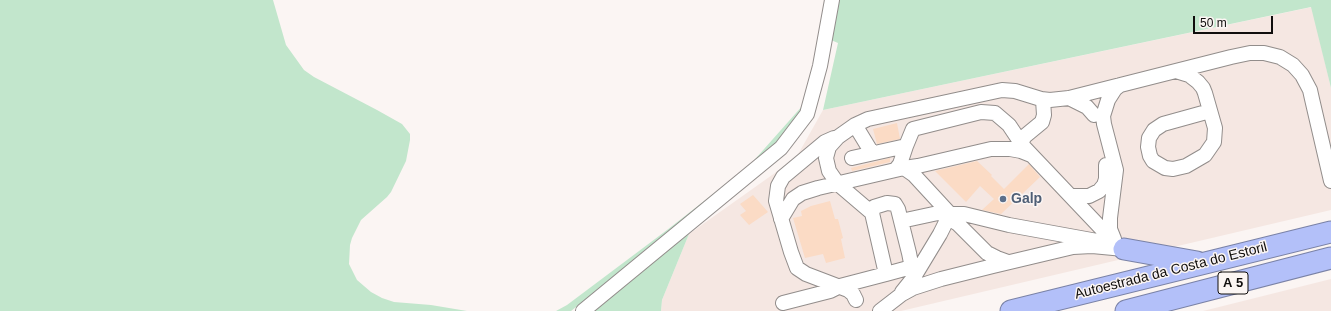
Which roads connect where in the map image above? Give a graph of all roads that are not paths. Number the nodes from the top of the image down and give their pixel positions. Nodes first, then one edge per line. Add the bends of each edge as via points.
1 (832, 0) edge
2 (1212, 62) junction
3 (1176, 71) junction
4 (1120, 85) junction
5 (1103, 90) junction
6 (1205, 93) junction
7 (1068, 98) junction
8 (1043, 100) junction
9 (1210, 111) junction
10 (1094, 115) junction
11 (854, 125) junction
12 (838, 136) junction
13 (1022, 144) junction
14 (906, 146) junction
15 (872, 153) junction
16 (1034, 157) junction
17 (852, 158) dead end
18 (900, 169) junction
19 (1330, 177) edge
20 (838, 184) junction
21 (1071, 196) junction
22 (872, 213) junction
23 (949, 216) junction
24 (781, 219) junction
25 (901, 221) junction
26 (1331, 232) edge
27 (1124, 249) junction
28 (1331, 258) edge
29 (1008, 262) junction
30 (1203, 263) junction
31 (886, 274) junction
32 (865, 280) junction
33 (840, 286) junction
34 (898, 296) junction
35 (783, 303) dead end
36 (857, 305) edge
37 (1130, 310) edge
38 (583, 311) edge
39 (880, 311) edge
40 (1011, 311) edge

1 - 38 street via 820,66 807,114 781,148
2 - 3 street
2 - 6 street via 1206,76
2 - 19 street via 1243,54 1264,53 1287,61 1298,70 1310,90
3 - 4 street
3 - 6 street via 1192,77
4 - 5 street
4 - 27 street via 1108,100 1103,116 1116,173 1110,229 1114,240
5 - 7 street
5 - 10 street
6 - 9 street
7 - 8 street
7 - 10 street via 1088,108
8 - 11 street via 1015,91 997,90 873,118
8 - 13 street via 1042,122 1025,136
9 - 9 street via 1215,137 1213,146 1206,155 1186,166 1173,169 1161,167 1153,161 1148,146 1154,130 1163,124
10 - 21 street via 1107,167 1106,179 1102,188 1093,195
11 - 12 street
11 - 15 street
12 - 20 street via 829,147 826,158 829,171
12 - 24 street via 825,142 780,180 776,196
13 - 14 street via 1005,121 995,113 988,112 912,129
13 - 16 street
14 - 15 street
14 - 18 street
15 - 17 street
16 - 18 street via 1021,151 996,148
16 - 21 street
18 - 20 street
18 - 23 street via 914,175
20 - 22 street
20 - 24 street via 796,196
21 - 27 street via 1117,245
22 - 25 street via 875,206 893,203 898,207
22 - 31 street
23 - 25 street via 938,213
23 - 27 street via 968,215 1086,238
23 - 29 street via 987,253
23 - 34 street via 914,277
24 - 33 street via 797,268 806,274
25 - 31 street via 910,253 910,265 903,270
26 - 30 highway, Autoestrada da Costa do Estoril / A 5
27 - 29 street via 1073,247
27 - 30 highway
28 - 37 highway, Autoestrada da Costa do Estoril / A 5
29 - 34 street via 926,284
30 - 40 highway, Autoestrada da Costa do Estoril / A 5
31 - 32 street
32 - 33 street
32 - 36 street via 857,290
33 - 35 street
33 - 36 street via 851,292
34 - 39 street

